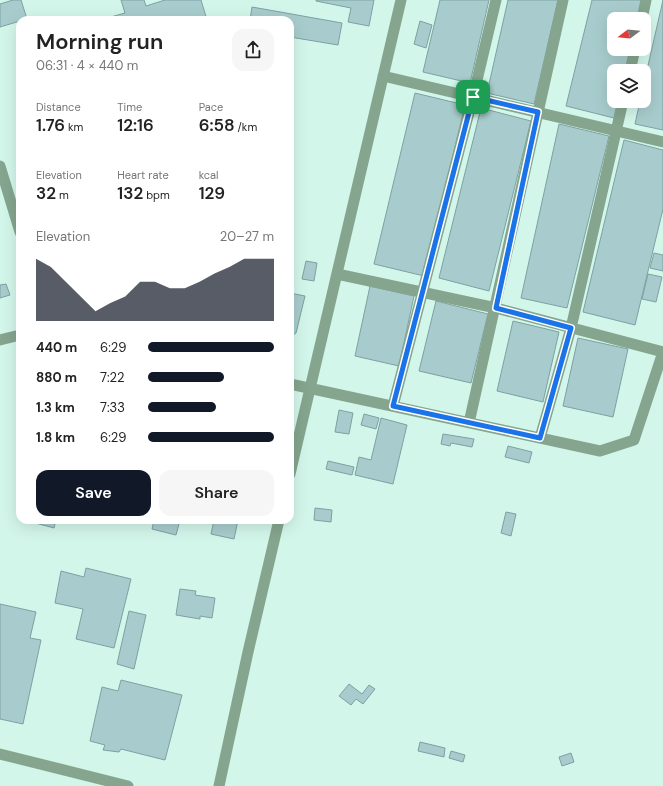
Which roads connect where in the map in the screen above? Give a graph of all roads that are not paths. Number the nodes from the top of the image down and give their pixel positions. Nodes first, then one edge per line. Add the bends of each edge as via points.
1 (401, 0) edge
2 (496, 0) edge
3 (563, 0) edge
4 (646, 0) edge
5 (643, 12) edge
6 (383, 76) junction
7 (473, 97) junction
8 (621, 108) edge
9 (538, 112) junction
10 (616, 131) junction
11 (663, 142) edge
12 (0, 166) edge
13 (16, 219) edge
14 (337, 274) junction
15 (422, 292) junction
16 (496, 308) junction
17 (571, 328) junction
18 (16, 336) edge
19 (0, 340) edge
20 (663, 352) edge
21 (294, 385) edge
22 (310, 388) junction
23 (393, 406) junction
24 (470, 423) junction
25 (540, 438) junction
26 (294, 457) edge
27 (278, 524) edge
28 (0, 754) edge
29 (128, 786) edge
30 (219, 786) edge

1 - 6 street
2 - 7 street
3 - 9 street
4 - 5 street
6 - 7 street
6 - 14 street
7 - 9 street
7 - 15 street
8 - 10 street
9 - 10 street
9 - 16 street
10 - 11 street
10 - 17 street
12 - 13 street
14 - 15 street
14 - 22 street
15 - 16 street
15 - 23 street
16 - 17 street
16 - 24 street
17 - 20 street
17 - 25 street
18 - 19 street
20 - 25 street via 634,440 600,451
21 - 22 street
22 - 23 street
22 - 26 street
23 - 24 street
24 - 25 street
27 - 30 street
28 - 29 street

